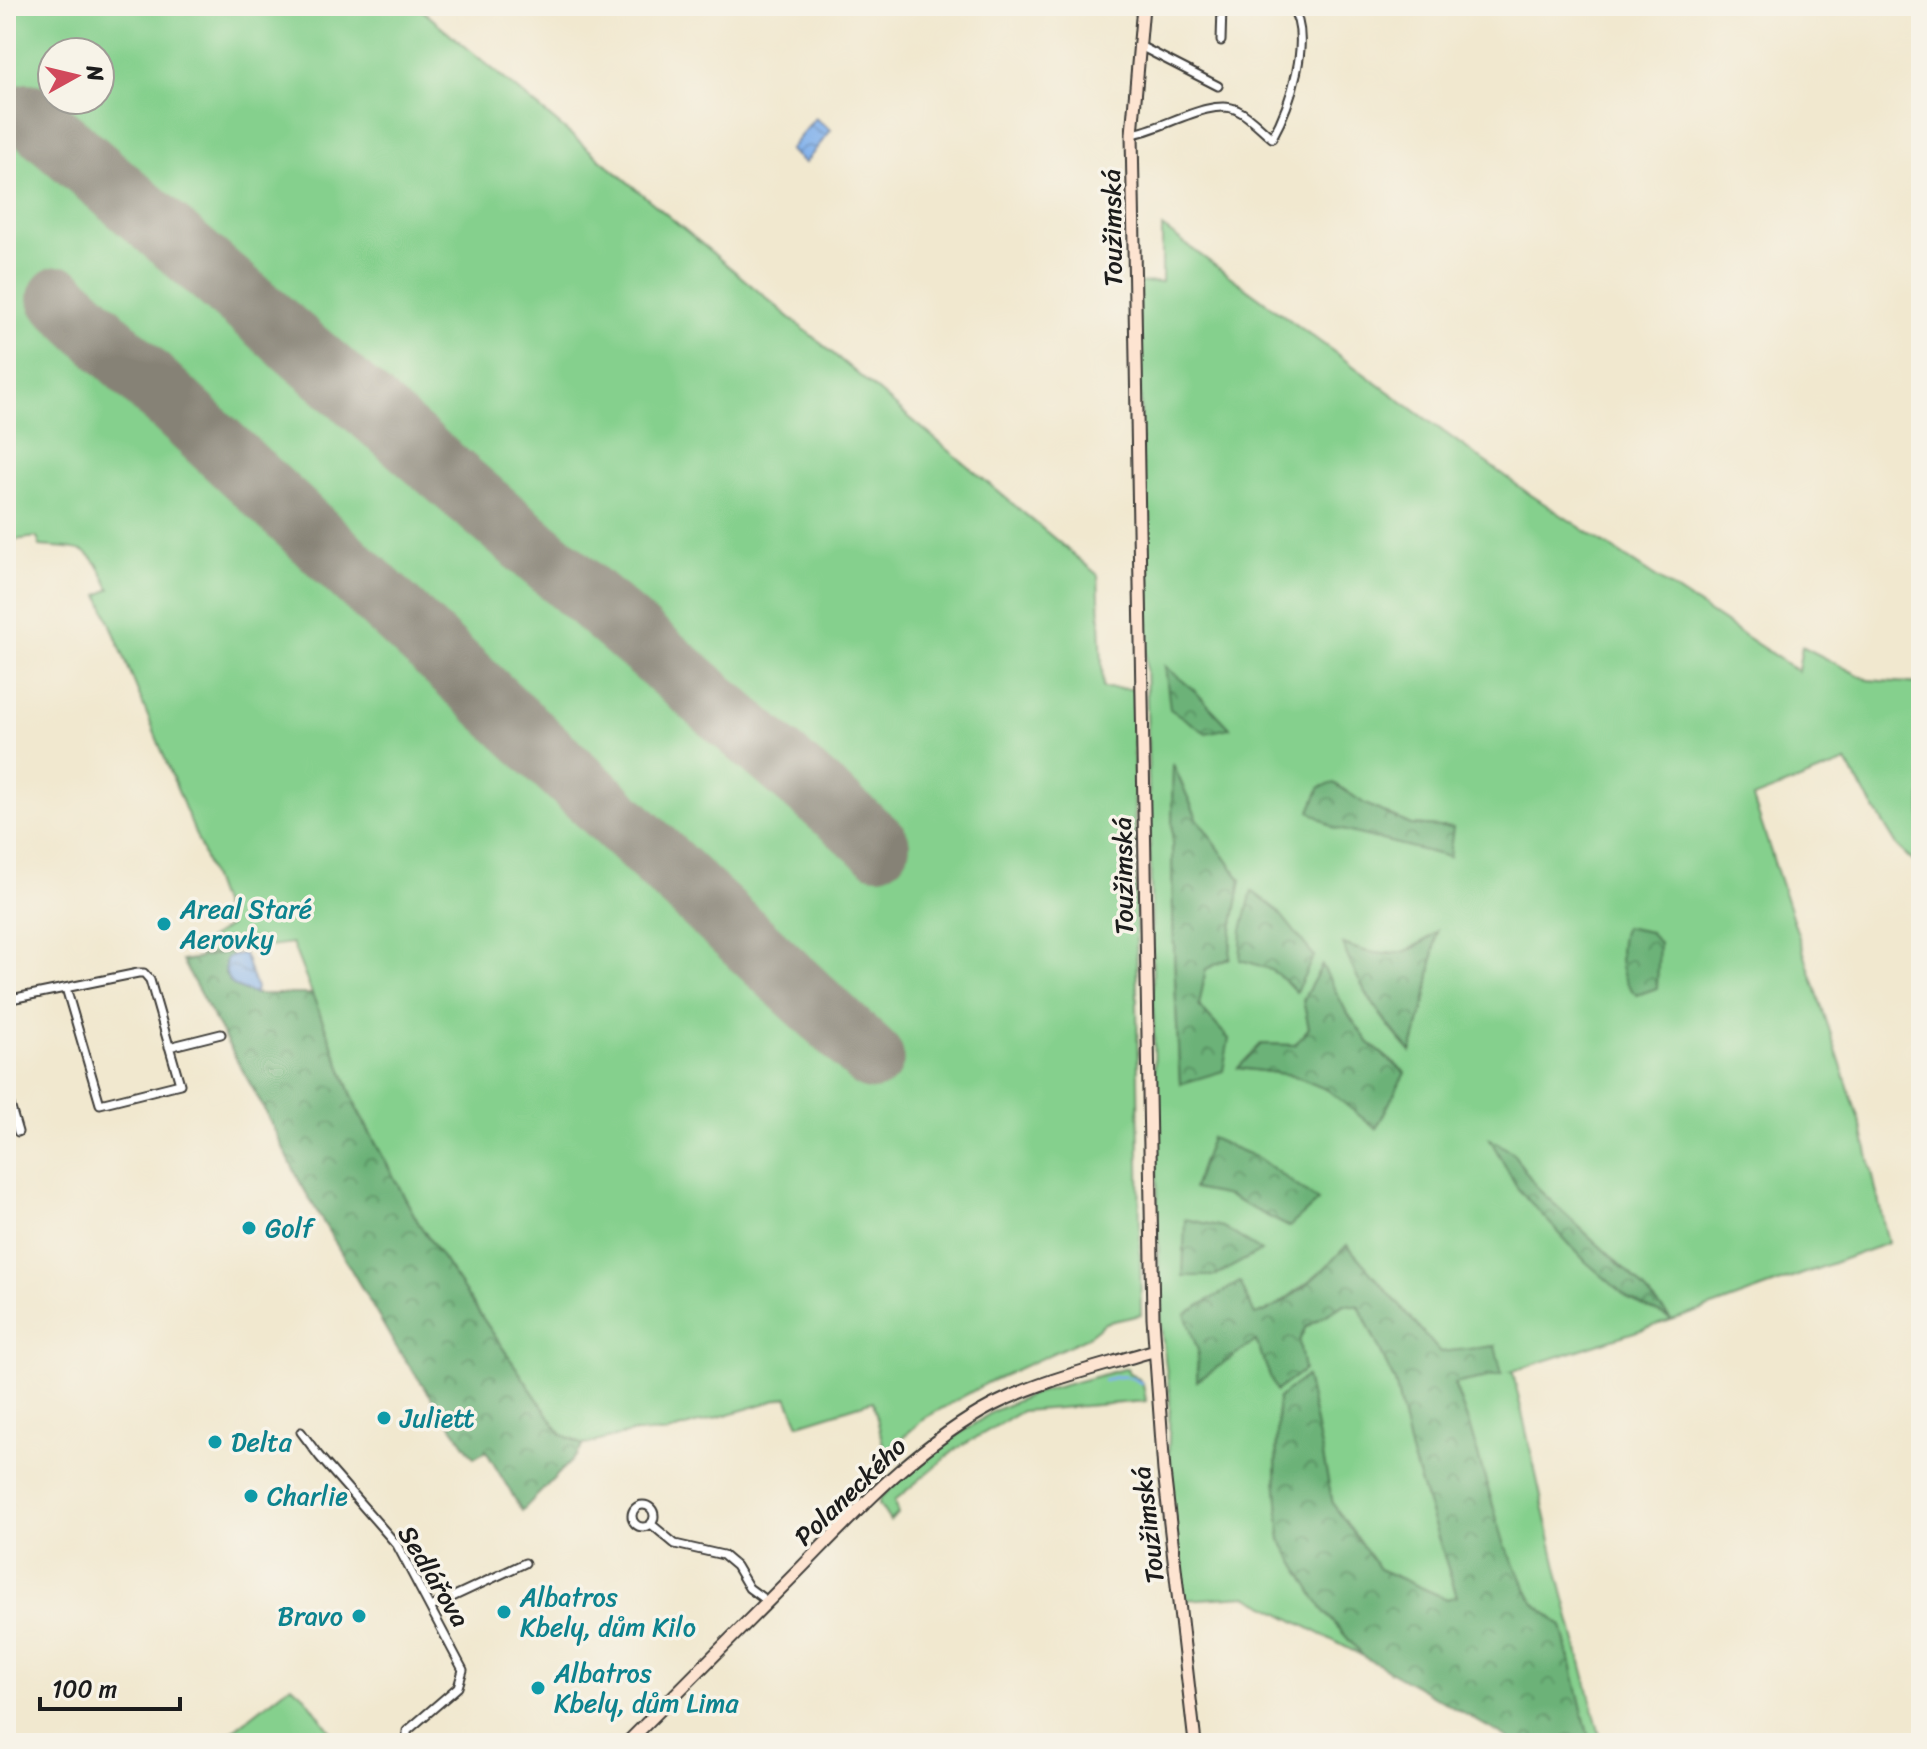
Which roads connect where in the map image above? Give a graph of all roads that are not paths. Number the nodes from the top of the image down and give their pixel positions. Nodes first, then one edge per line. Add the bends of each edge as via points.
1 (1143, 6) edge
2 (1222, 6) edge
3 (1291, 6) edge
4 (1221, 41) dead end
5 (1138, 45) junction
6 (1218, 86) dead end
7 (1132, 134) junction
8 (66, 988) junction
9 (6, 1000) edge
10 (221, 1034) dead end
11 (169, 1047) junction
12 (6, 1091) edge
13 (18, 1132) dead end
14 (1155, 1350) junction
15 (301, 1432) dead end
16 (651, 1524) dead end
17 (525, 1563) dead end
18 (768, 1602) junction
19 (431, 1607) junction
20 (407, 1743) edge
21 (627, 1743) edge
22 (1195, 1743) edge

1 - 5 street, Toužimská
2 - 4 street
3 - 7 street via 1300,27 1299,47 1290,95 1272,138 1237,110 1221,105
5 - 6 street
5 - 7 street, Toužimská
7 - 14 street, Toužimská
8 - 9 street
8 - 11 street via 144,973
8 - 11 street via 100,1104 180,1084
10 - 11 street
12 - 13 street
14 - 18 street, Polaneckého via 1032,1388 963,1423 899,1470
14 - 22 street, Toužimská
15 - 19 street, Sedlářova via 397,1545
16 - 18 street via 675,1544 723,1555 749,1588
17 - 19 street
18 - 21 street, Polaneckého
19 - 20 street, Sedlářova via 459,1660 462,1678 407,1731

